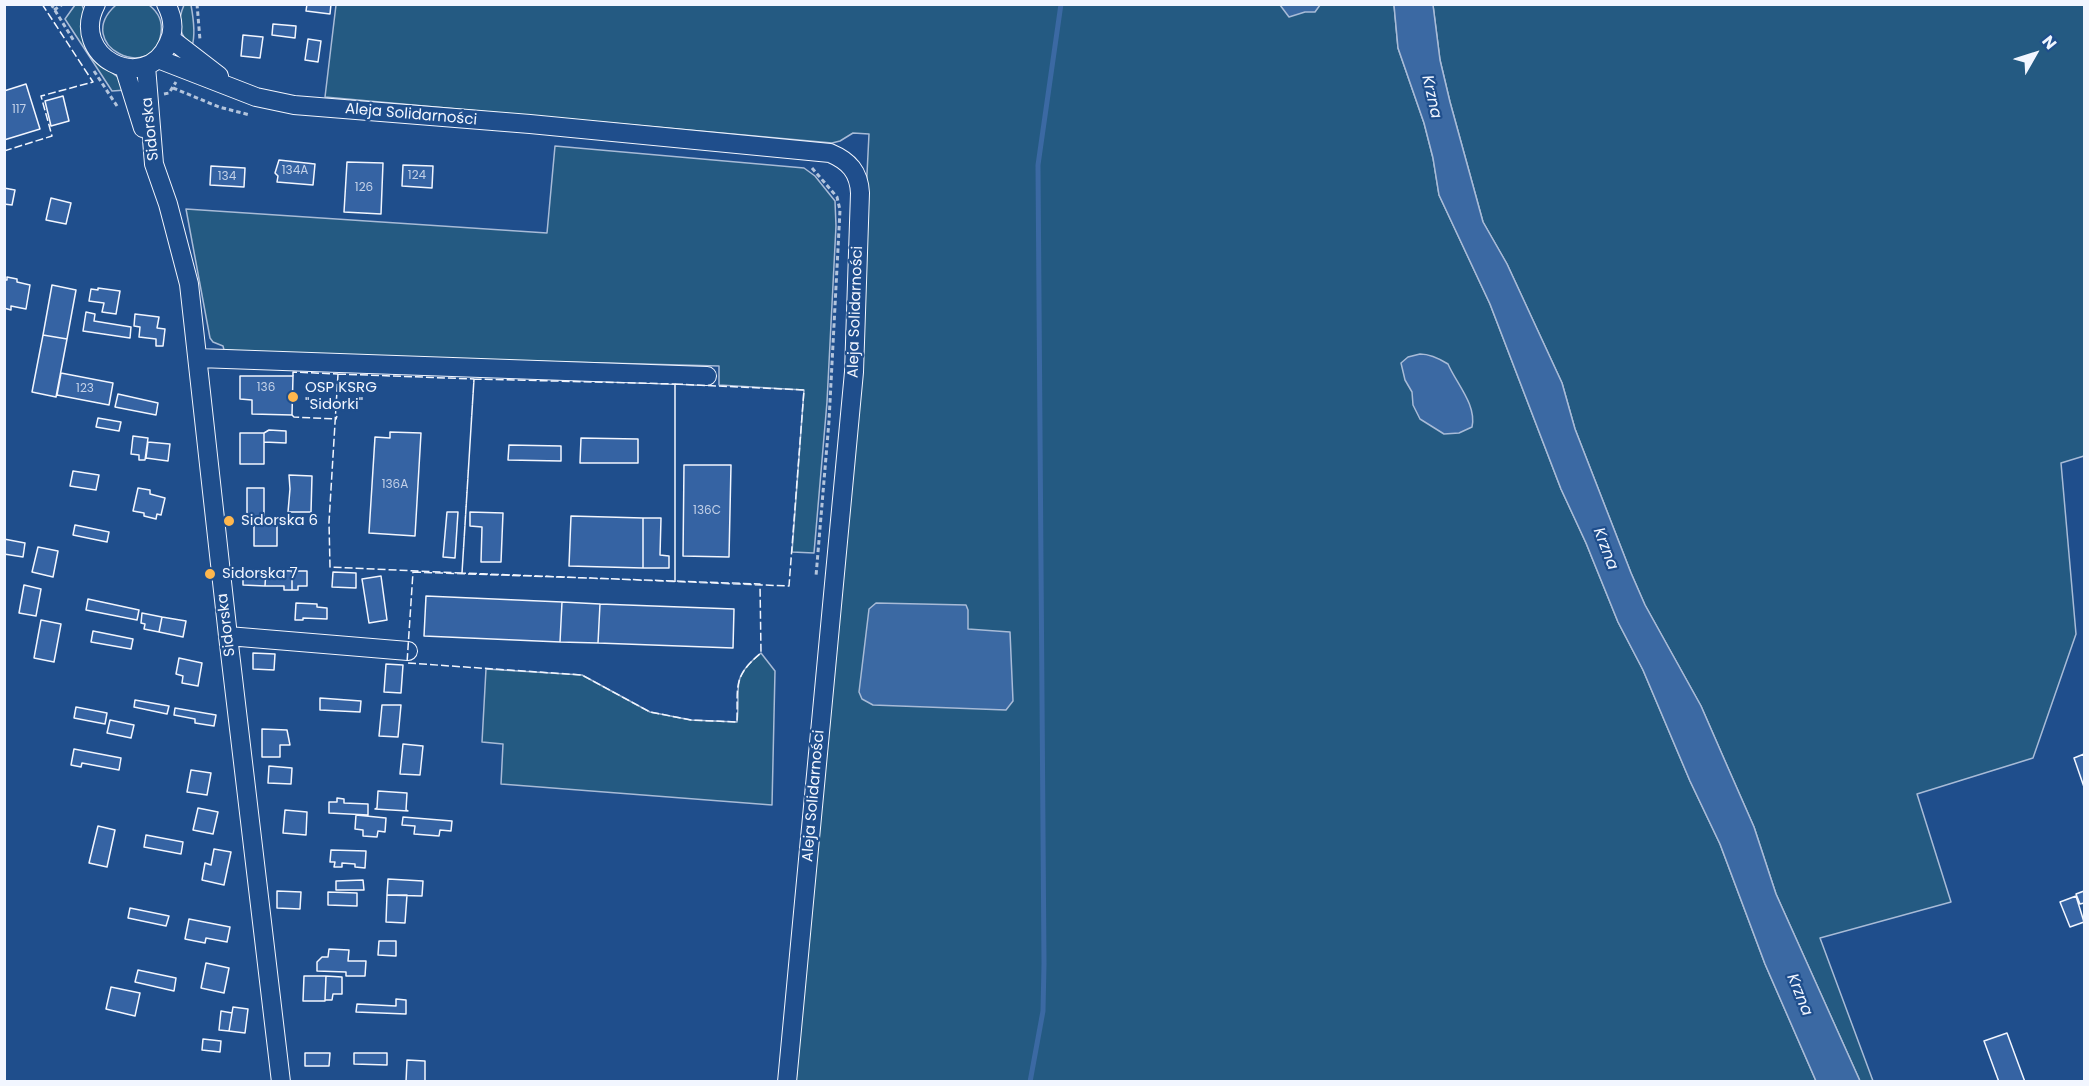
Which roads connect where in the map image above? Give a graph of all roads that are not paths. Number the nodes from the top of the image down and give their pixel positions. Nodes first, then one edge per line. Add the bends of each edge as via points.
1 (170, 6) edge
2 (92, 7) edge
3 (171, 39) junction
4 (152, 62) junction
5 (124, 67) junction
6 (235, 88) junction
7 (154, 164) junction
8 (198, 358) junction
9 (707, 376) dead end
10 (228, 636) junction
11 (408, 651) dead end
12 (281, 1082) edge
13 (787, 1082) edge

1 - 3 street
2 - 5 street via 90,33 98,52
3 - 4 street via 166,50
3 - 6 street
4 - 5 street
4 - 6 street
4 - 7 street, Sidorska
5 - 7 street
6 - 13 street, Aleja Solidarności via 294,105 830,153 856,172 860,193 854,372
7 - 8 street, Sidorska via 189,284
8 - 9 street
8 - 10 street, Sidorska
10 - 11 street
10 - 12 street, Sidorska

